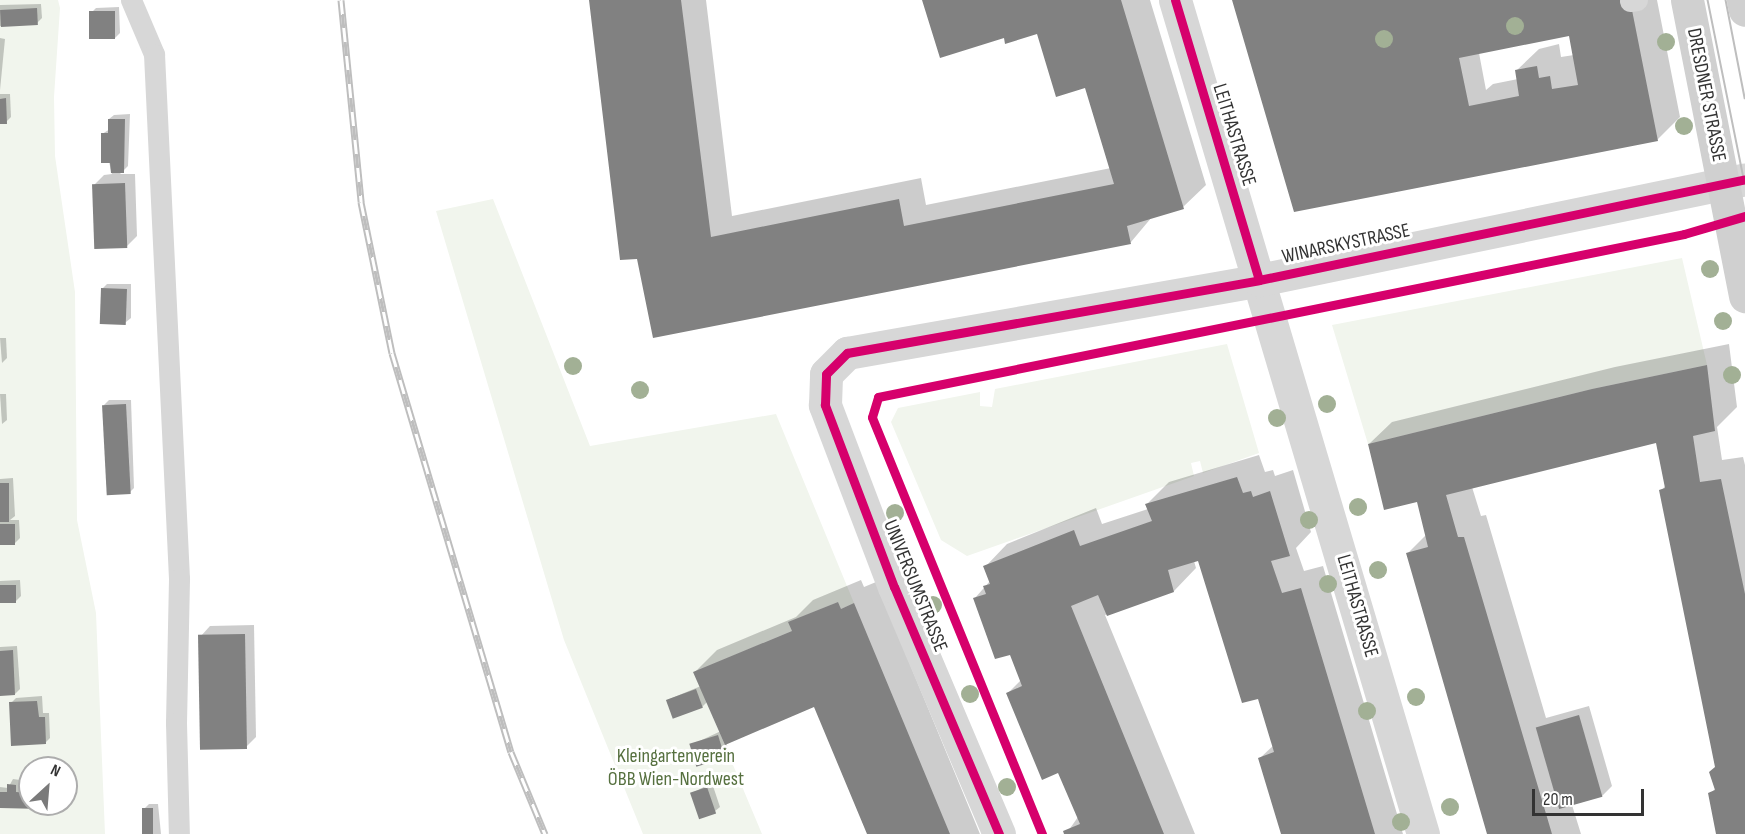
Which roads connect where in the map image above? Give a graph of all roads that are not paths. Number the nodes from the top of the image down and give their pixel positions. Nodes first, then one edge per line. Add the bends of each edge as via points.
1 (131, 0) edge
2 (1175, 0) edge
3 (1687, 0) edge
4 (1743, 0) edge
5 (1745, 10) edge
6 (1738, 186) edge
7 (1259, 280) junction
8 (1745, 296) edge
9 (847, 353) joint
10 (179, 834) edge
11 (999, 834) edge
12 (1423, 834) edge

1 - 10 lane via 154,54 179,579
2 - 7 street, LEITHASTRASSE
3 - 6 main road, DRESDNER STRASSE
4 - 5 main road
6 - 7 street, WINARSKYSTRASSE
6 - 8 main road, DRESDNER STRASSE
7 - 9 street, WINARSKYSTRASSE
7 - 12 street, LEITHASTRASSE
9 - 11 street, UNIVERSUMSTRASSE via 826,374 825,405 894,587

